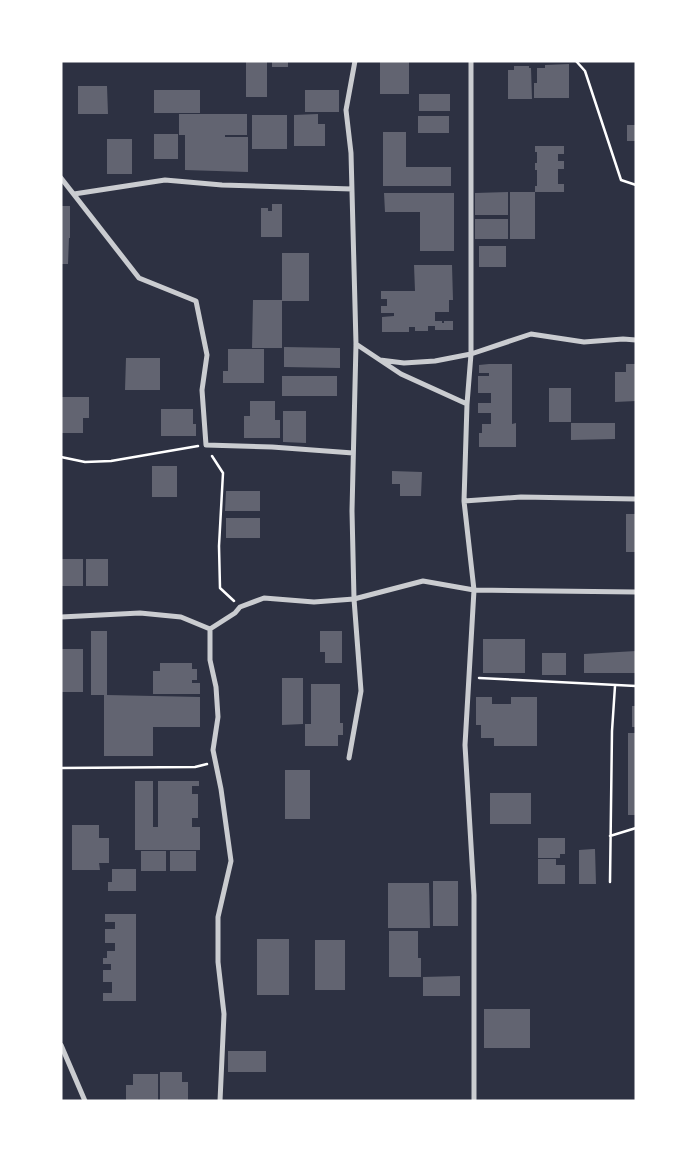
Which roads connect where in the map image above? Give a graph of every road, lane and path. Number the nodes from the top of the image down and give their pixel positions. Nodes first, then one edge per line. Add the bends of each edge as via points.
1 (355, 61) edge
2 (471, 61) edge
3 (576, 61) edge
4 (61, 178) edge
5 (636, 185) edge
6 (352, 189) junction
7 (74, 194) junction
8 (636, 340) edge
9 (356, 344) junction
10 (471, 354) junction
11 (380, 360) junction
12 (467, 404) junction
13 (206, 445) junction
14 (353, 453) junction
15 (61, 457) edge
16 (636, 499) edge
17 (464, 501) junction
18 (474, 590) junction
19 (636, 592) edge
20 (354, 599) junction
21 (240, 606) junction
22 (61, 617) edge
23 (210, 629) junction
24 (470, 678) junction
25 (615, 686) junction
26 (636, 686) edge
27 (349, 758) dead end
28 (215, 762) junction
29 (61, 768) edge
30 (636, 828) edge
31 (610, 836) junction
32 (610, 882) dead end
33 (61, 1045) edge
34 (85, 1101) edge
35 (220, 1101) edge
36 (474, 1101) edge

1 - 6 street via 346,110 352,153
2 - 10 street
3 - 5 path via 585,71 621,180
4 - 7 street
6 - 7 street via 165,180
6 - 9 street
7 - 13 street via 138,278 196,301 207,355 202,390
8 - 10 street via 584,342 531,334
9 - 11 street
9 - 14 street
10 - 11 street via 435,361
10 - 12 street
11 - 12 street via 401,374
12 - 17 street
13 - 14 street
13 - 15 path via 111,461 85,462
13 - 21 path via 223,473 220,588
14 - 20 street
16 - 17 street via 522,497
17 - 18 street
18 - 19 street
18 - 20 street via 423,581
18 - 24 street
20 - 21 street via 314,602 264,598
20 - 27 street via 361,691
21 - 23 street via 235,614
22 - 23 street via 140,613 181,617
23 - 28 street via 210,660 218,717 213,750
24 - 25 path
24 - 36 street via 465,745 474,895
25 - 26 path
25 - 31 path
28 - 29 path via 196,766
28 - 35 street via 230,860 218,917 218,962 224,1014
30 - 31 path
31 - 32 path
33 - 34 street

